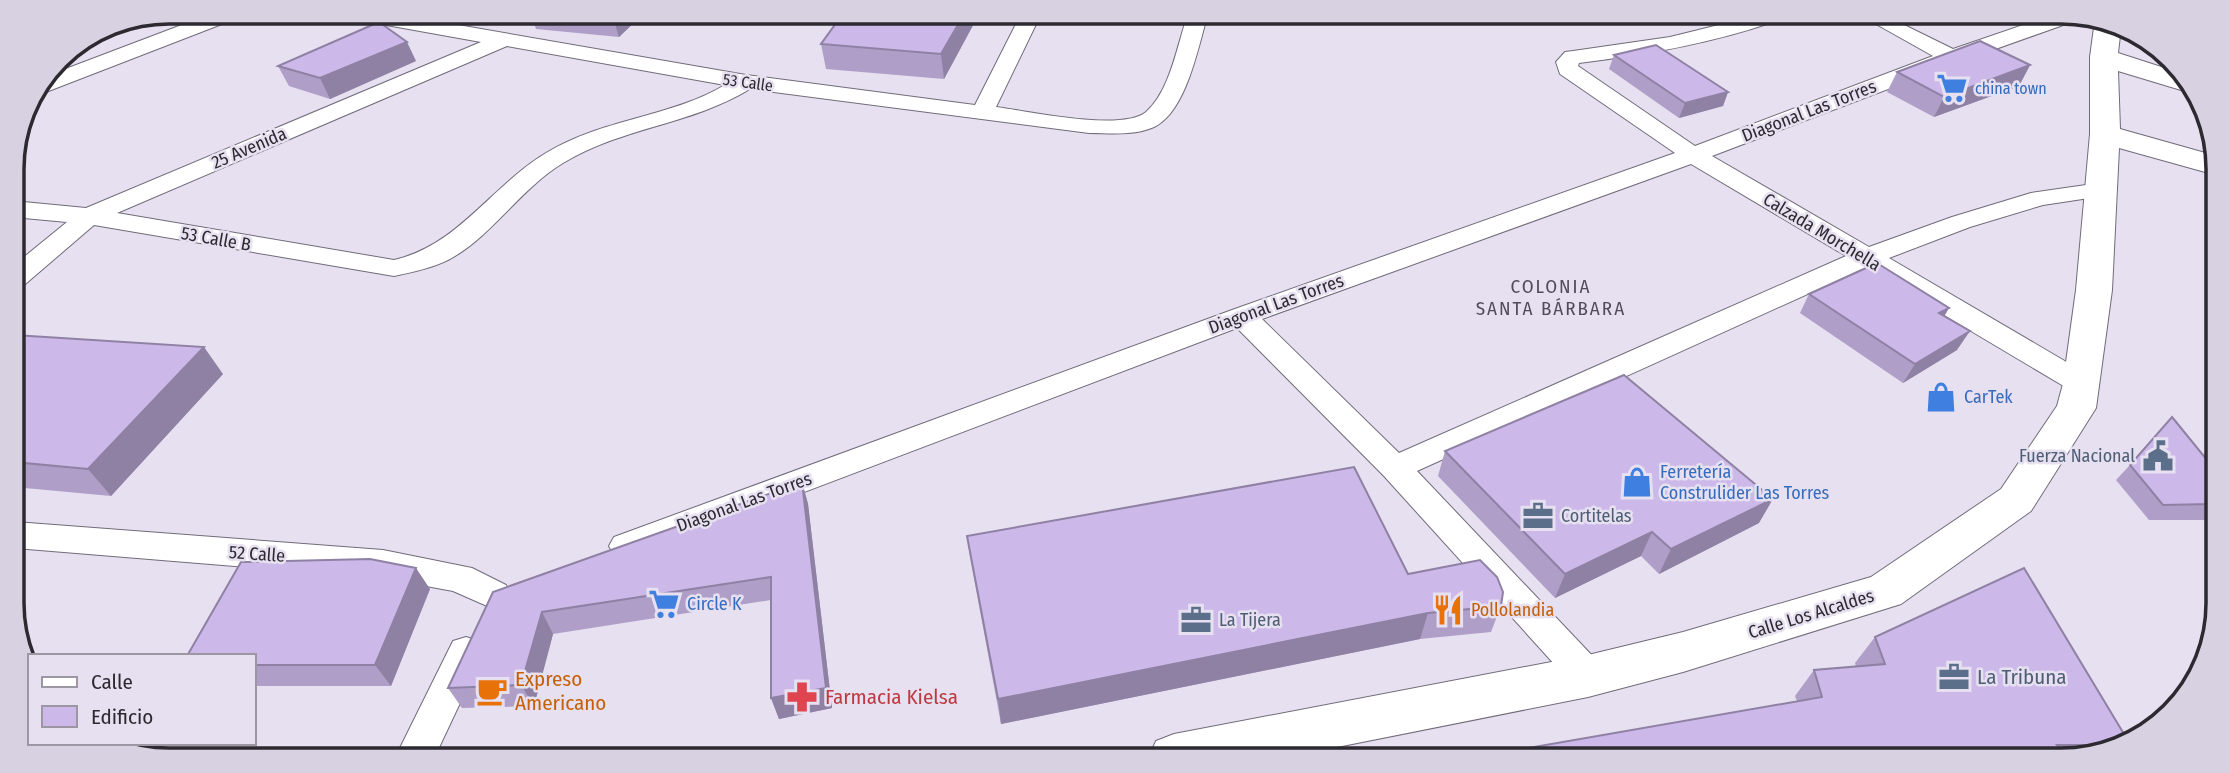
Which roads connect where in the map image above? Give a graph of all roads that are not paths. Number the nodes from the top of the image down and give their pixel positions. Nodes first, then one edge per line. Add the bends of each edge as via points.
1 (204, 24) edge
2 (411, 24) edge
3 (1026, 24) edge
4 (1194, 24) edge
5 (1748, 24) edge
6 (1887, 24) edge
7 (2047, 24) edge
8 (2107, 32) edge
9 (501, 41) junction
10 (1951, 57) junction
11 (2104, 57) junction
12 (54, 81) edge
13 (2175, 81) edge
14 (746, 82) junction
15 (982, 113) junction
16 (2105, 134) junction
17 (1693, 155) junction
18 (2205, 163) edge
19 (2100, 190) junction
20 (25, 210) edge
21 (89, 216) junction
22 (1865, 258) junction
23 (25, 270) edge
24 (1242, 316) junction
25 (2082, 384) junction
26 (1395, 468) junction
27 (24, 537) edge
28 (597, 556) edge
29 (1588, 676) junction
30 (419, 748) edge
31 (1223, 748) edge

1 - 12 street
2 - 9 street, 53 Calle
3 - 15 street
4 - 15 street, 53 Calle via 1164,109 1146,122 1089,126
5 - 17 street, Calzada Morchella via 1714,35 1573,57 1567,62 1568,69
6 - 10 street
7 - 10 street, Diagonal Las Torres
8 - 11 main road, Calle Los Alcaldes
9 - 14 street, 53 Calle
9 - 21 street, 25 Avenida
10 - 17 street, Diagonal Las Torres
11 - 13 main road
11 - 16 main road, Calle Los Alcaldes
14 - 15 street, 53 Calle
14 - 21 street, 53 Calle B via 708,103 587,141 542,165 448,251 420,264 394,268
16 - 18 main road
16 - 19 main road, Calle Los Alcaldes
17 - 22 street, Calzada Morchella
17 - 24 street, Diagonal Las Torres
19 - 22 street via 2040,198
19 - 25 main road, Calle Los Alcaldes
20 - 21 street, 53 Calle B
21 - 23 street, 25 Avenida
22 - 25 street, Calzada Morchella
22 - 26 street
24 - 26 street
24 - 28 street, Diagonal Las Torres
25 - 29 main road, Calle Los Alcaldes via 2076,408 2016,500 1885,592
26 - 29 street
27 - 30 street, 52 Calle via 383,564 507,590
29 - 31 main road, Calle Los Alcaldes

